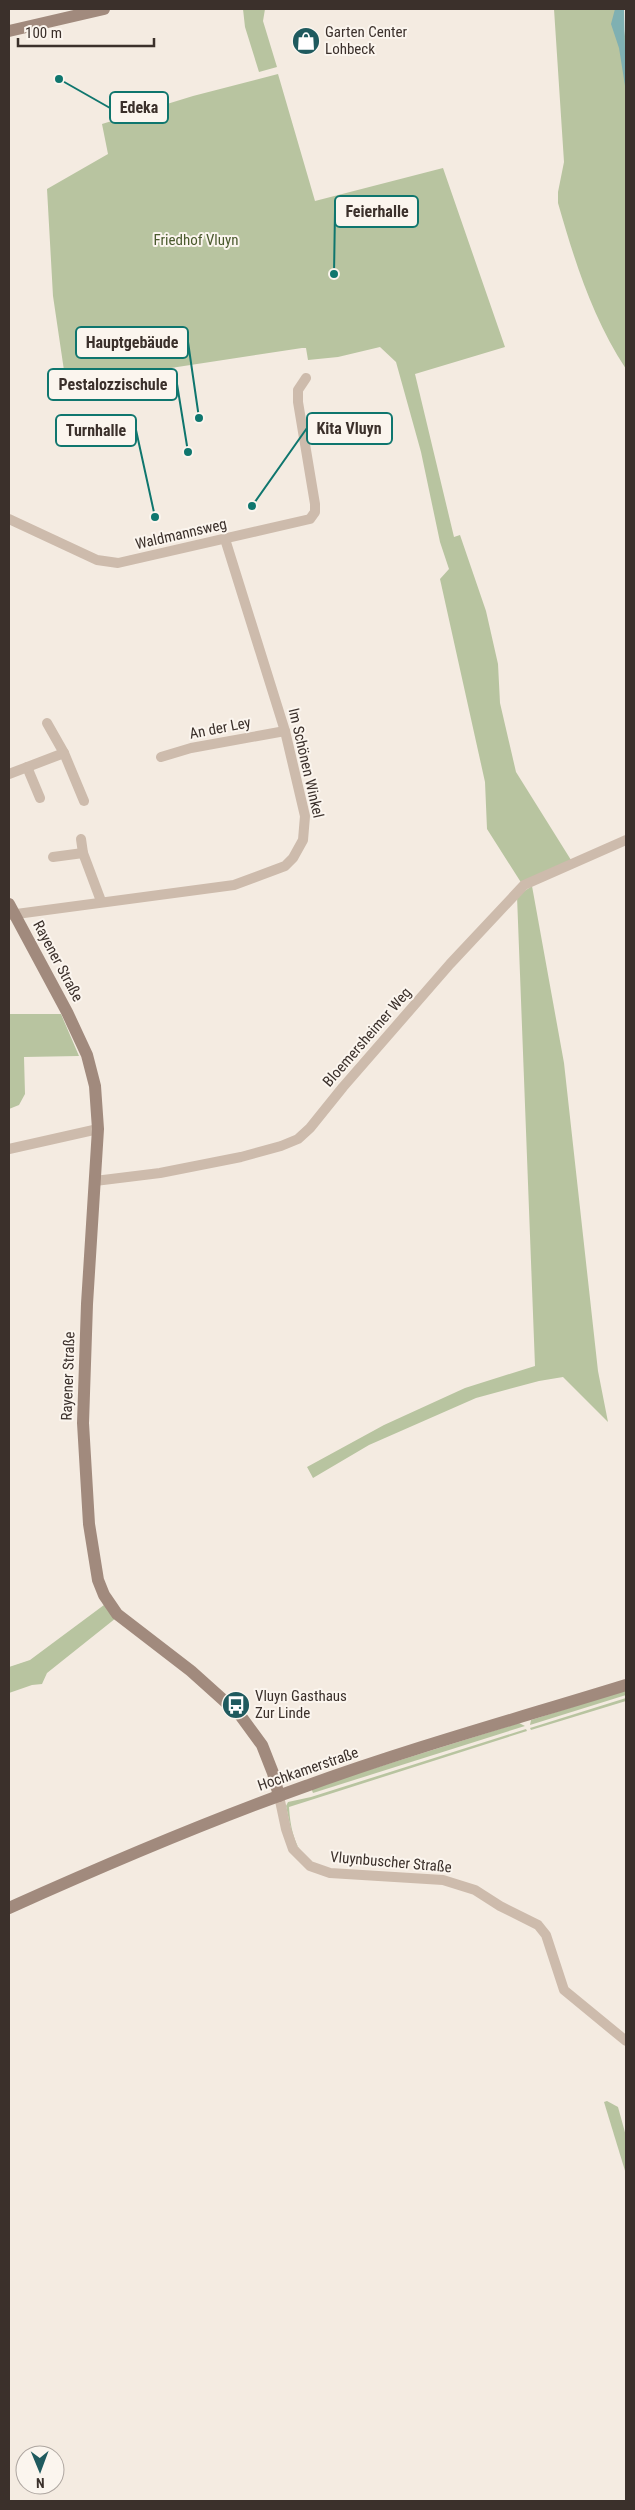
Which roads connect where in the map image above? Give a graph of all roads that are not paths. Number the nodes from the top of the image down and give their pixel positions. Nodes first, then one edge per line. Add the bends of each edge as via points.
1 (104, 9) edge
2 (9, 31) edge
3 (306, 378) dead end
4 (9, 519) edge
5 (225, 539) junction
6 (47, 723) dead end
7 (285, 731) junction
8 (64, 753) junction
9 (161, 758) dead end
10 (27, 767) junction
11 (9, 774) edge
12 (40, 798) dead end
13 (84, 801) dead end
14 (81, 839) dead end
15 (626, 840) edge
16 (82, 853) junction
17 (53, 857) dead end
18 (101, 901) junction
19 (11, 911) edge
20 (98, 1128) junction
21 (9, 1149) edge
22 (95, 1181) junction
23 (626, 1685) edge
24 (279, 1796) junction
25 (9, 1908) edge
26 (626, 2041) edge

1 - 2 street
3 - 5 street, Waldmannsweg via 298,390 298,402 315,512 310,519
4 - 5 street, Waldmannsweg via 98,560 118,563
5 - 7 street, Im Schönen Winkel
6 - 8 street
7 - 9 street, An der Ley via 191,748
7 - 18 street, Im Schönen Winkel via 306,829 299,850 289,862 279,869 234,885
8 - 10 street
8 - 13 street
10 - 11 street
10 - 12 street
14 - 16 street
15 - 22 street, Bloemersheimer Weg via 524,885 450,964 298,1139 241,1157 160,1173
16 - 17 street
16 - 18 street
18 - 19 street, Im Schönen Winkel
19 - 20 street, Rayener Straße via 87,1056 95,1086
20 - 21 street
20 - 22 street, Rayener Straße
22 - 24 street, Rayener Straße via 83,1423 88,1524 98,1580 117,1614 240,1715 262,1745
23 - 24 street, Hochkamerstraße via 376,1762
24 - 25 street, Hochkamerstraße via 195,1827
24 - 26 street, Vluynbuscher Straße via 293,1849 310,1866 330,1873 443,1880 460,1884 538,1925 546,1936 564,1990

